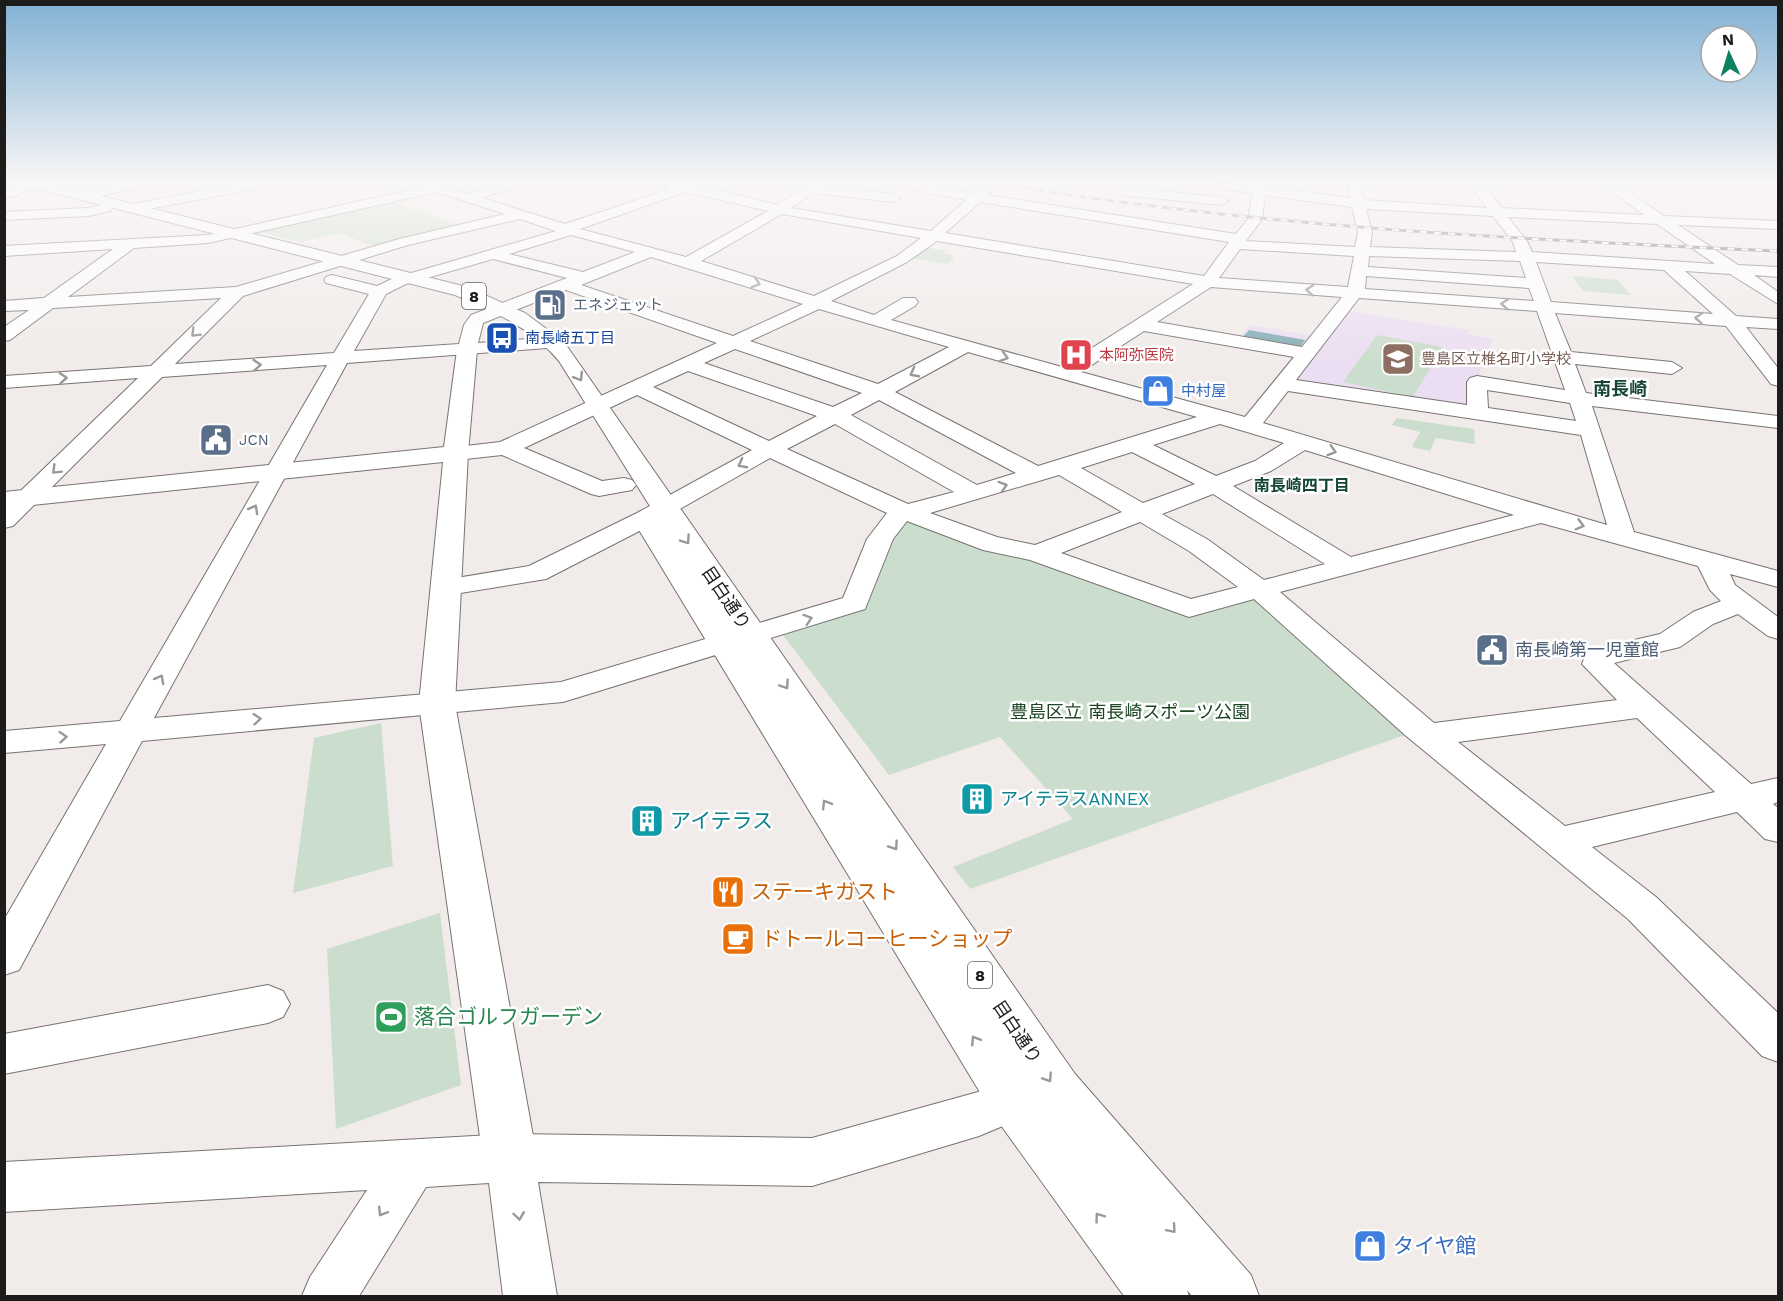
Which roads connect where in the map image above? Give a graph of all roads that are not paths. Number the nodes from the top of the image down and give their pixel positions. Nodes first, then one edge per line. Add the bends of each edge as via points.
1 (1237, 242) edge
2 (144, 243) edge
3 (244, 243) edge
4 (405, 243) edge
5 (528, 243) edge
6 (615, 243) edge
7 (722, 243) edge
8 (924, 243) edge
9 (988, 243) edge
10 (1242, 243) edge
11 (1363, 243) edge
12 (1519, 243) edge
13 (1696, 243) edge
14 (130, 244) junction
15 (1362, 250) junction
16 (4, 251) edge
17 (650, 252) junction
18 (493, 254) junction
19 (1525, 256) junction
20 (688, 262) junction
21 (1668, 265) junction
22 (336, 268) junction
23 (1735, 269) junction
24 (1359, 271) junction
25 (1779, 272) edge
26 (581, 278) junction
27 (407, 279) junction
28 (1208, 282) junction
29 (562, 284) junction
30 (1536, 284) junction
31 (379, 291) junction
32 (237, 292) junction
33 (1355, 293) junction
34 (1779, 299) edge
35 (817, 302) junction
36 (909, 302) dead end
37 (50, 303) junction
38 (4, 306) edge
39 (1545, 307) junction
40 (496, 311) junction
41 (1730, 320) junction
42 (876, 321) junction
43 (1779, 324) edge
44 (1142, 325) junction
45 (4, 336) edge
46 (733, 342) junction
47 (553, 344) junction
48 (532, 345) junction
49 (966, 346) junction
50 (467, 350) junction
51 (1308, 354) junction
52 (1563, 357) junction
53 (340, 359) junction
54 (688, 364) junction
55 (548, 366) dead end
56 (1672, 368) dead end
57 (156, 372) junction
58 (1065, 374) junction
59 (1779, 380) edge
60 (4, 382) edge
61 (1284, 384) junction
62 (635, 386) junction
63 (880, 392) junction
64 (1578, 398) junction
65 (1478, 412) junction
66 (583, 413) junction
67 (835, 415) junction
68 (1219, 417) junction
69 (1779, 422) edge
70 (1250, 426) junction
71 (1590, 430) junction
72 (1302, 442) junction
73 (1134, 444) junction
74 (505, 448) junction
75 (768, 450) junction
76 (456, 453) junction
77 (1062, 467) junction
78 (275, 472) junction
79 (1037, 475) junction
80 (618, 476) joint
81 (1215, 485) junction
82 (975, 494) junction
83 (17, 498) edge
84 (655, 512) junction
85 (904, 512) junction
86 (1144, 512) junction
87 (1542, 516) junction
88 (4, 521) edge
89 (1623, 537) junction
90 (1037, 553) junction
91 (1709, 560) junction
92 (1347, 566) junction
93 (1779, 579) edge
94 (448, 587) junction
95 (1260, 590) junction
96 (1741, 603) junction
97 (1779, 630) edge
98 (739, 640) junction
99 (437, 704) junction
100 (1643, 706) junction
101 (131, 730) junction
102 (1429, 735) junction
103 (4, 742) edge
104 (1779, 790) edge
105 (1743, 799) junction
106 (1779, 829) edge
107 (1560, 841) junction
108 (4, 958) edge
109 (268, 1004) dead end
110 (1779, 1042) edge
111 (4, 1054) edge
112 (1013, 1100) junction
113 (510, 1158) junction
114 (413, 1163) junction
115 (4, 1187) edge
116 (329, 1296) edge
117 (530, 1296) edge
118 (1160, 1296) edge
119 (1230, 1296) edge

1 - 28 street
2 - 14 street
3 - 22 main road, 目白通り / 8
4 - 22 street
5 - 18 street
6 - 17 street
7 - 20 street
8 - 35 street via 883,270
9 - 28 street via 1055,251
10 - 15 street via 1302,252
11 - 15 street
12 - 19 street
13 - 23 street
14 - 16 street
14 - 37 street
15 - 19 street
15 - 24 street
17 - 20 street
17 - 26 street
18 - 26 street
18 - 27 street
19 - 21 street
19 - 30 street
20 -> 35 street
21 - 23 street
21 - 41 street
22 - 27 main road, 目白通り / 8
22 - 31 street
22 - 32 street
23 - 25 street
23 - 34 street
24 - 30 street
24 - 33 street
26 - 29 street
27 - 31 street
27 - 40 main road, 目白通り / 8
33 -> 28 street
28 - 44 street
29 - 40 street
29 - 46 street
30 - 39 street
31 - 53 street
32 - 37 street
32 -> 57 street
39 -> 33 street
33 - 51 street
35 - 42 street
35 - 46 street
36 - 42 street
37 - 38 street
37 - 45 street
41 -> 39 street
39 - 52 street
40 - 47 main road, 目白通り / 8 via 532,326
40 - 48 main road, 目白通り / 8
40 - 50 street via 477,319
41 - 43 street
41 - 59 street
42 - 49 street
44 - 51 street
44 - 58 street
46 - 54 street
46 - 63 street
47 - 48 street
47 -> 66 main road, 目白通り / 8 via 566,357
48 - 50 street
48 - 55 main road, 目白通り / 8
49 -> 58 street
49 -> 63 street
50 - 53 street
50 - 76 main road
51 - 61 street
52 - 56 street
52 - 64 street
57 -> 53 street
53 - 78 street
54 - 62 street
54 - 67 street
60 -> 57 street
57 -> 83 street
58 - 68 street
61 - 65 street
61 - 70 street
62 - 66 street
62 - 75 street
63 - 67 street
63 - 79 street
64 - 65 street via 1477,382
64 - 69 street
64 - 71 street
65 - 71 street
66 - 74 street
66 - 84 main road, 目白通り / 8
67 - 75 street
67 - 82 street
68 - 70 street
68 - 73 street
70 - 72 street
71 - 89 street
72 - 81 street via 1282,457
72 -> 87 street
73 - 77 street
73 - 81 street
74 - 76 street
74 - 80 street via 599,489
75 -> 84 street
75 - 85 street
76 - 78 main road
76 - 94 main road
77 - 79 street
77 - 86 street
78 - 83 main road
101 -> 78 street
82 -> 79 street
80 - 84 main road, 目白通り / 8
81 - 86 street
81 - 92 street
82 - 85 street
83 - 88 street
84 - 94 street via 536,573
84 - 98 main road, 目白通り / 8
85 - 90 street via 992,544
98 -> 85 street via 855,603 869,561 896,516
86 - 90 street
86 - 95 street
87 -> 89 street
87 - 92 street
89 - 91 street
90 - 95 street via 1189,608
91 - 93 street
91 - 96 street via 1724,590
92 - 95 street
94 - 99 main road
95 - 102 street
96 - 97 street
96 - 100 street via 1703,618 1670,641 1598,657 1597,664
98 - 99 street via 563,692
112 -> 98 main road, 目白通り / 8
98 -> 119 main road, 目白通り / 8 via 1057,1091
101 -> 99 street
99 - 113 main road
100 - 102 street
100 - 105 street
103 -> 101 street
101 - 108 street
102 - 107 street
104 - 105 street
105 - 106 street
105 - 107 street
107 - 110 street via 1642,908
109 - 111 street
112 - 113 street via 980,1114 812,1162
118 -> 112 main road, 目白通り / 8
113 - 114 street
113 -> 117 street
114 - 115 street
114 -> 116 street

